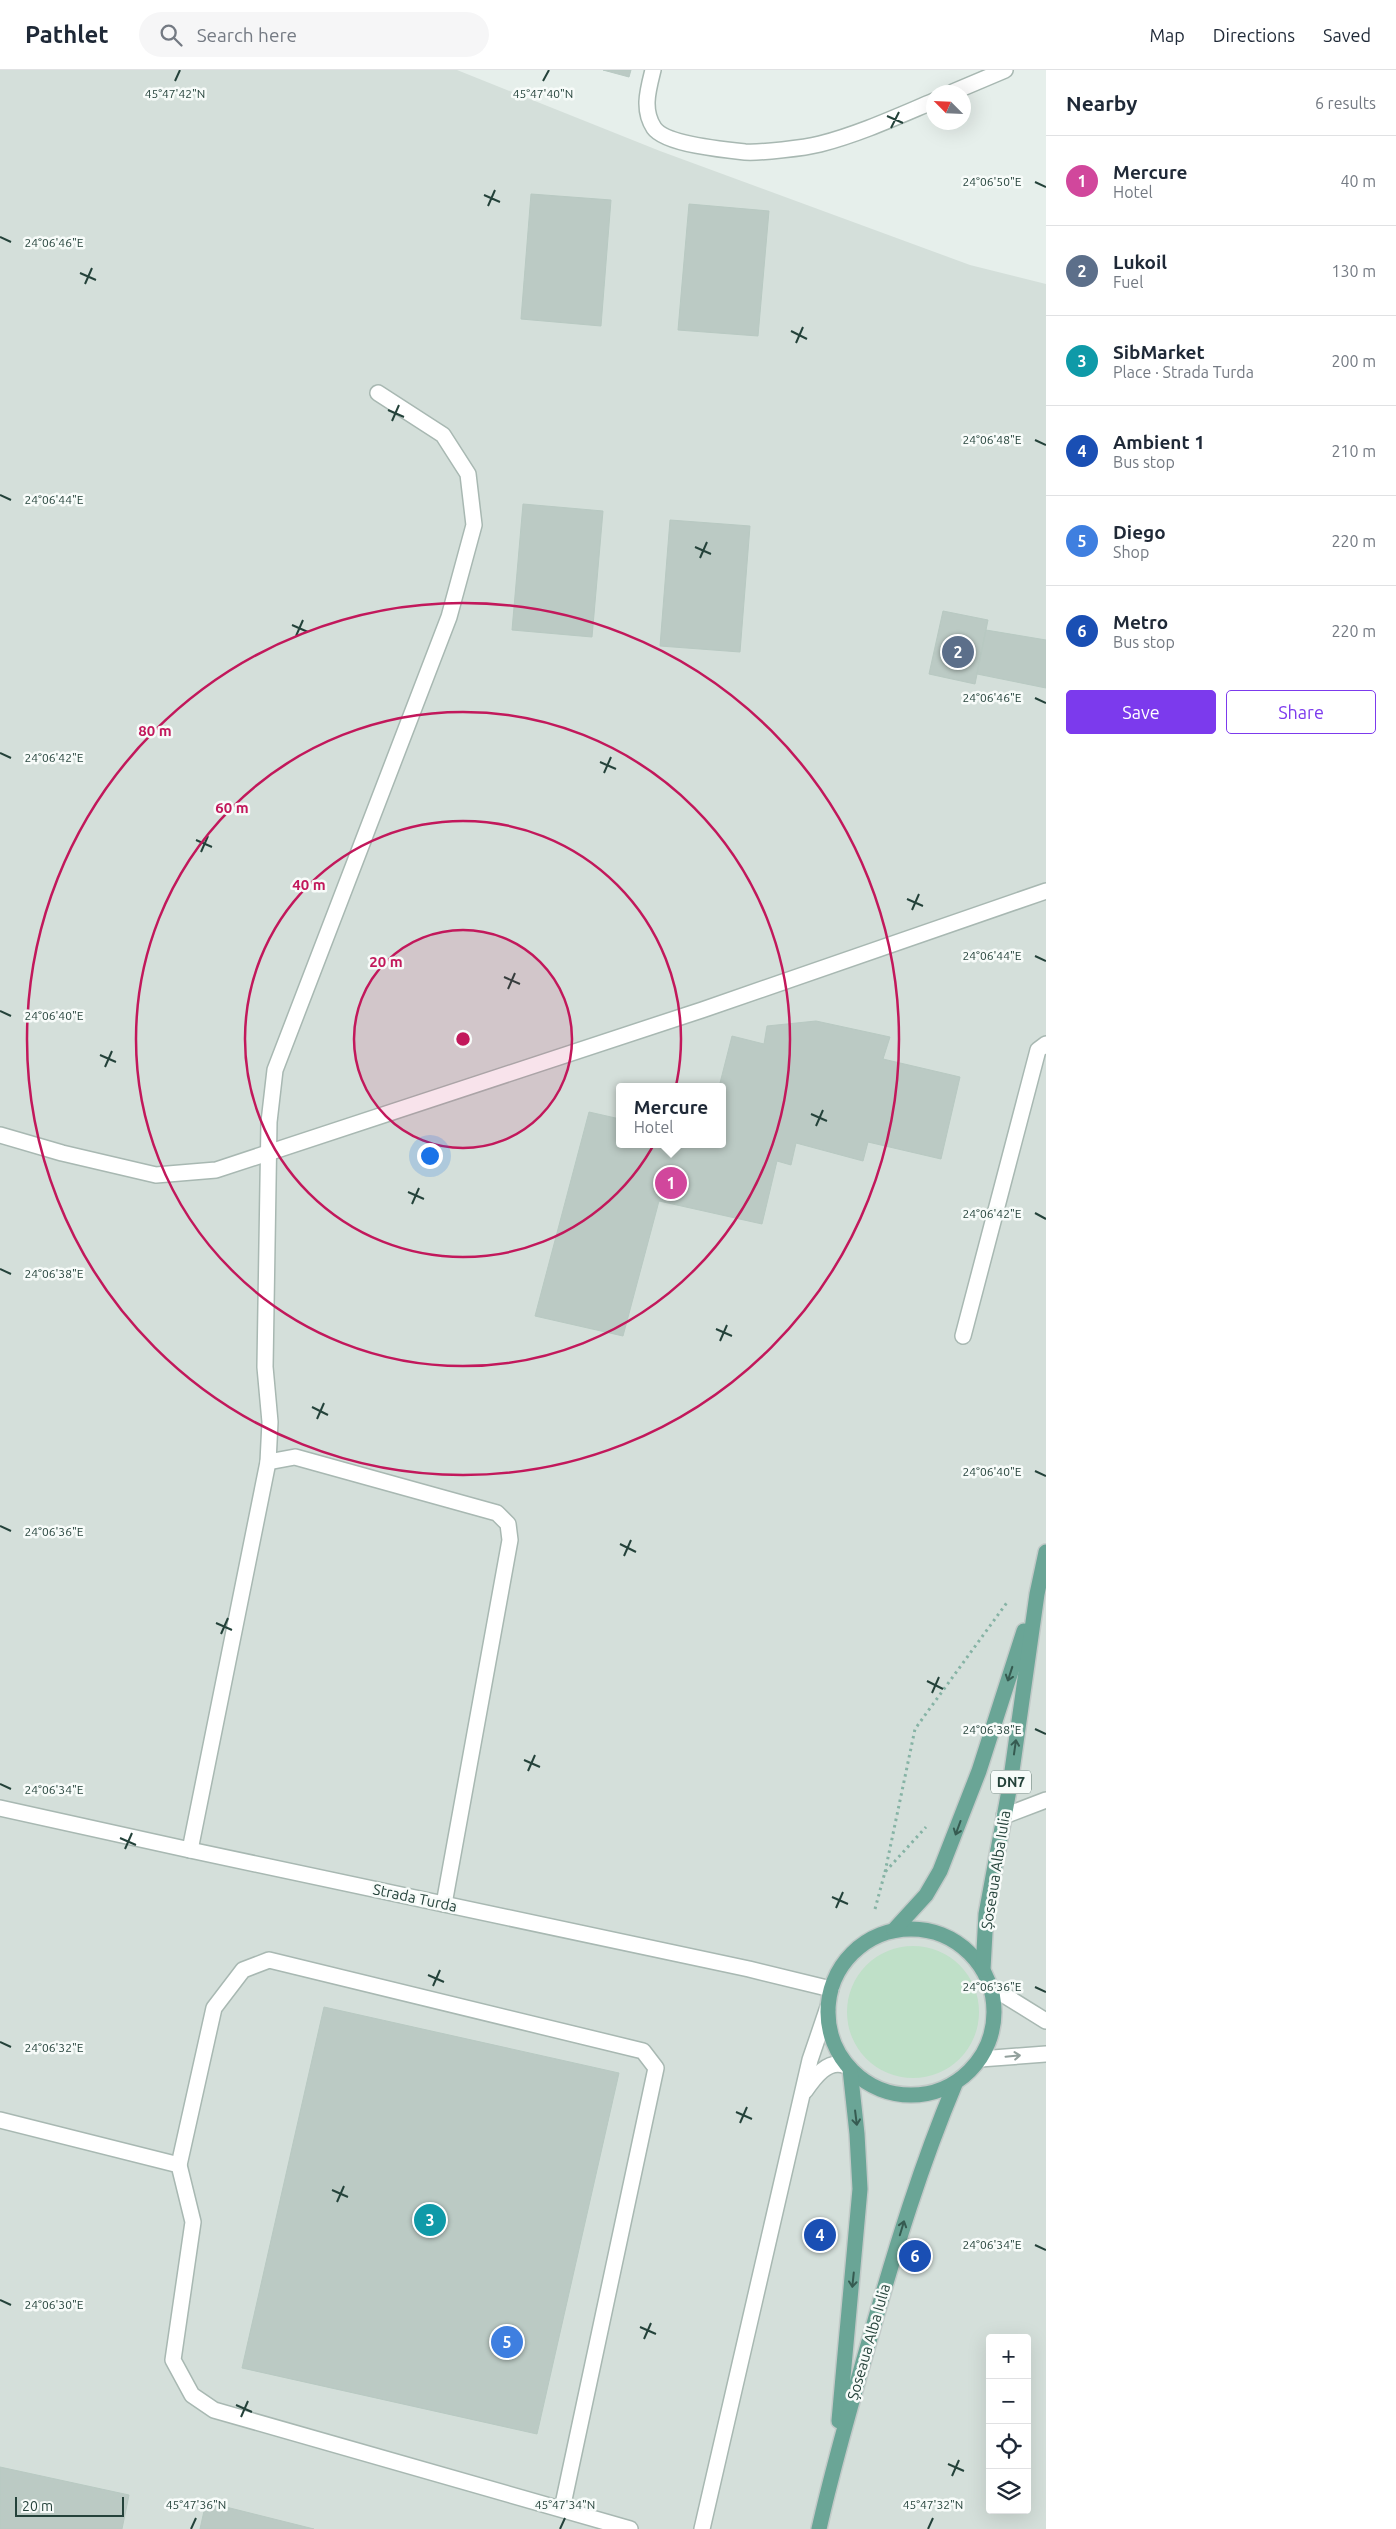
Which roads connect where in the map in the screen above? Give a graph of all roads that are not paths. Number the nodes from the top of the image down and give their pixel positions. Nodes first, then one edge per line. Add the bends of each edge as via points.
1 (653, 70) edge
2 (1005, 70) edge
3 (970, 85) edge
4 (926, 104) edge
5 (378, 393) dead end
6 (1046, 891) edge
7 (1046, 1044) edge
8 (0, 1134) edge
9 (269, 1154) junction
10 (963, 1336) dead end
11 (268, 1462) junction
12 (1046, 1552) edge
13 (1037, 1594) junction
14 (1046, 1800) edge
15 (0, 1808) edge
16 (1004, 1816) junction
17 (190, 1850) junction
18 (444, 1904) junction
19 (894, 1930) junction
20 (983, 1969) junction
21 (991, 1986) junction
22 (831, 1988) junction
23 (828, 2007) junction
24 (1046, 2021) edge
25 (1046, 2054) edge
26 (980, 2059) junction
27 (848, 2067) junction
28 (955, 2084) junction
29 (802, 2094) junction
30 (0, 2120) edge
31 (179, 2165) junction
32 (835, 2460) junction
33 (562, 2509) junction
34 (630, 2529) edge
35 (702, 2529) edge
36 (819, 2529) edge

1 - 4 street via 647,114 656,130 672,140 746,152 818,145 868,129
2 - 3 street
5 - 9 street via 444,435 468,474 474,525 449,617 275,1070
6 - 9 street
7 - 10 street via 1038,1050
8 - 9 street via 62,1153 156,1175 216,1170
9 - 11 street via 265,1367 270,1422
11 - 17 street
11 - 18 street via 295,1457 497,1513 508,1524 510,1540
12 - 13 main road, Șoseaua Alba Iulia / DN7
16 -> 13 main road, Șoseaua Alba Iulia / DN7
13 -> 19 main road, Șoseaua Alba Iulia / DN7 via 940,1872 926,1895
14 - 16 street
15 - 17 street, Strada Turda
16 - 20 main road, Șoseaua Alba Iulia / DN7 via 986,1914
17 - 18 street, Strada Turda
18 - 22 street, Strada Turda
19 - 20 main road, DN7 via 920,1929 945,1935 966,1949
19 - 22 main road, DN7 via 867,1941 845,1961
20 - 21 main road, DN7
21 - 24 street
21 - 26 main road, DN7 via 994,2024
22 - 23 main road, DN7
23 - 27 main road, DN7 via 835,2046
23 - 29 street
26 -> 25 street
26 - 28 main road, DN7
27 - 28 main road, DN7 via 872,2087 900,2096 928,2094
27 - 29 street via 834,2065 826,2068
27 -> 32 main road, Șoseaua Alba Iulia / DN7 via 858,2134 860,2188
32 -> 28 main road, Șoseaua Alba Iulia / DN7 via 911,2201 929,2145
29 - 35 street
30 - 31 street
31 - 33 street via 193,2222 173,2360 192,2396 214,2410
31 - 33 street via 214,2008 244,1970 269,1960 643,2051 656,2068
32 - 36 main road, Șoseaua Alba Iulia / DN7
33 - 34 street

